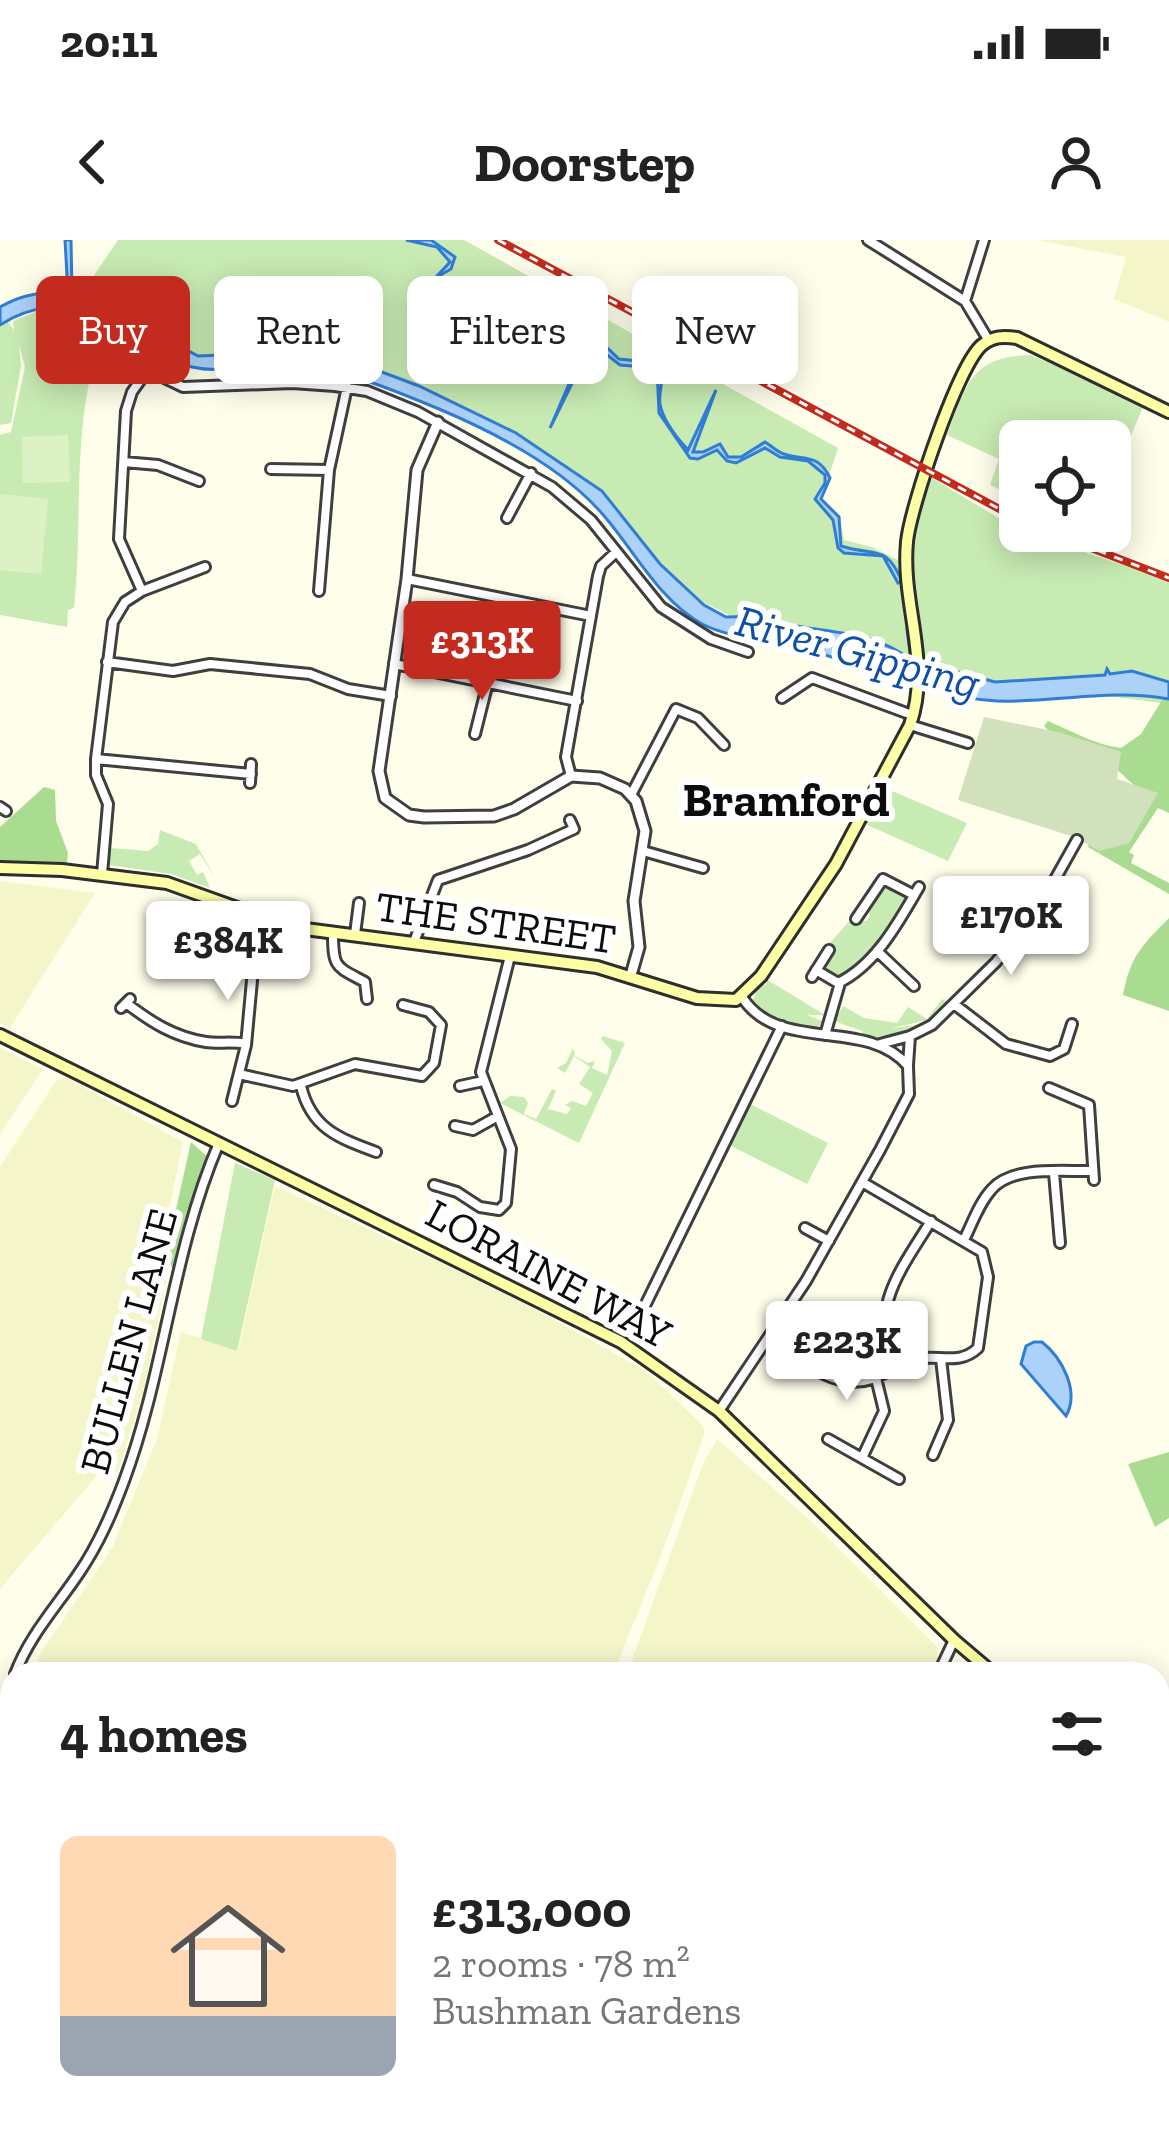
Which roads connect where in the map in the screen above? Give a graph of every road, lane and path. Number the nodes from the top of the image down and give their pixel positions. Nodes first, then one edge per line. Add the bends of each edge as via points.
1 (868, 240) edge
2 (984, 240) edge
3 (965, 301) junction
4 (989, 340) junction
5 (140, 384) edge
6 (181, 384) edge
7 (347, 387) junction
8 (1169, 412) edge
9 (438, 422) junction
10 (124, 461) junction
11 (271, 469) dead end
12 (329, 470) junction
13 (531, 472) junction
14 (199, 481) dead end
15 (507, 518) dead end
16 (616, 552) junction
17 (205, 567) dead end
18 (407, 579) junction
19 (142, 591) junction
20 (319, 591) dead end
21 (591, 616) junction
22 (748, 652) dead end
23 (107, 662) junction
24 (394, 664) junction
25 (488, 682) junction
26 (780, 684) dead end
27 (391, 696) junction
28 (577, 701) junction
29 (663, 703) dead end
30 (676, 709) junction
31 (912, 720) junction
32 (475, 734) dead end
33 (968, 742) dead end
34 (724, 745) dead end
35 (96, 759) junction
36 (251, 773) dead end
37 (572, 776) junction
38 (631, 795) junction
39 (570, 820) dead end
40 (1077, 840) dead end
41 (643, 851) junction
42 (0, 868) edge
43 (703, 868) dead end
44 (102, 874) junction
45 (359, 903) dead end
46 (856, 919) dead end
47 (275, 923) junction
48 (333, 933) junction
49 (355, 934) junction
50 (415, 942) junction
51 (829, 950) dead end
52 (877, 951) junction
53 (509, 956) junction
54 (347, 975) junction
55 (631, 975) junction
56 (840, 983) junction
57 (914, 986) dead end
58 (345, 988) dead end
59 (742, 997) junction
60 (367, 999) dead end
61 (126, 1003) dead end
62 (953, 1004) junction
63 (404, 1005) dead end
64 (1072, 1024) dead end
65 (782, 1026) junction
66 (0, 1035) edge
67 (825, 1035) junction
68 (910, 1036) junction
69 (246, 1044) junction
70 (879, 1044) junction
71 (908, 1066) junction
72 (239, 1074) junction
73 (483, 1081) junction
74 (301, 1086) junction
75 (460, 1086) dead end
76 (1049, 1088) dead end
77 (232, 1101) dead end
78 (498, 1116) junction
79 (454, 1126) dead end
80 (219, 1143) junction
81 (376, 1152) dead end
82 (1054, 1172) junction
83 (862, 1182) junction
84 (433, 1185) dead end
85 (931, 1221) junction
86 (805, 1228) dead end
87 (830, 1240) junction
88 (964, 1240) junction
89 (1060, 1243) dead end
90 (631, 1309) dead end
91 (641, 1314) junction
92 (636, 1324) dead end
93 (770, 1337) junction
94 (941, 1358) junction
95 (896, 1366) junction
96 (876, 1378) junction
97 (719, 1411) junction
98 (828, 1439) dead end
99 (933, 1455) dead end
100 (862, 1458) junction
101 (899, 1479) dead end
102 (953, 1640) junction
103 (20, 1662) edge
104 (943, 1662) edge
105 (980, 1662) edge

1 - 3 street
2 - 3 street
3 - 4 street
4 - 8 main road via 1024,340
4 - 31 main road via 972,357 910,520 906,548 920,657
5 - 10 street via 128,405
6 - 7 street
7 - 9 street
7 - 12 street
9 - 13 street
9 - 18 street via 417,470
10 - 14 street
10 - 19 street via 119,539
11 - 12 street
12 - 20 street
13 - 15 street
13 - 16 street via 582,511
16 - 21 street via 601,566
16 - 22 street via 668,612
17 - 19 street
18 - 21 street
18 - 24 street
19 - 23 street via 114,618
21 - 28 street
23 - 27 street via 310,674
23 - 35 street
24 - 25 street
24 - 27 street
25 - 28 street
25 - 32 street
26 - 31 street via 786,694 812,678
27 - 37 street via 381,786 409,815 494,816
28 - 37 street via 566,757
29 - 30 street
30 - 34 street
30 - 38 street
31 - 33 street
31 - 59 main road via 836,864
35 - 36 street
35 - 44 street via 107,799
37 - 38 street via 608,780
38 - 41 street via 644,823
39 - 50 street via 574,829 528,850 438,880
40 - 62 street via 1017,938
41 - 43 street
41 - 55 street
42 - 44 main road, THE STREET
44 - 47 main road, THE STREET via 173,884
45 - 49 street
46 - 52 street via 881,880 917,891
47 - 48 main road, THE STREET
47 - 69 street via 254,959
48 - 49 main road, THE STREET
48 - 54 street via 335,963
49 - 50 main road, THE STREET
50 - 53 main road, THE STREET
51 - 56 street via 814,974
52 - 56 street
52 - 57 street
53 - 55 main road, THE STREET
53 - 73 street
54 - 58 street
54 - 60 street via 365,982
55 - 59 main road, THE STREET via 701,999
56 - 67 street
59 - 65 street via 757,1016
61 - 69 street via 172,1033
62 - 64 street via 1006,1044 1050,1056 1062,1052
62 - 68 street
63 - 74 street via 441,1025 429,1071 414,1077 355,1064
65 - 67 street
65 - 91 street
66 - 80 main road, LORAINE WAY
67 - 70 street
68 - 70 street
68 - 71 street
69 - 72 street
70 - 71 street
71 - 83 street via 909,1094
72 - 74 street
72 - 77 street
73 - 75 street
73 - 78 street
74 - 81 street via 323,1128
76 - 82 street via 1089,1105 1093,1175
78 - 79 street via 472,1130
78 - 84 street via 511,1149 503,1207 484,1208
80 - 97 main road, LORAINE WAY via 583,1322
80 - 103 street, BULLEN LANE via 114,1507
82 - 88 street via 997,1184
82 - 89 street
83 - 85 street
83 - 87 street
85 - 88 street
85 - 95 street via 884,1305
86 - 87 street
87 - 93 street
88 - 94 street via 988,1265 983,1338 970,1356
90 - 91 street
91 - 92 street
93 - 96 street via 830,1377
93 - 97 street
94 - 95 street
94 - 99 street via 948,1420
95 - 96 street
96 - 100 street via 884,1411
97 - 102 main road, LORAINE WAY
98 - 100 street
100 - 101 street
102 - 104 street
102 - 105 main road, LORAINE WAY

